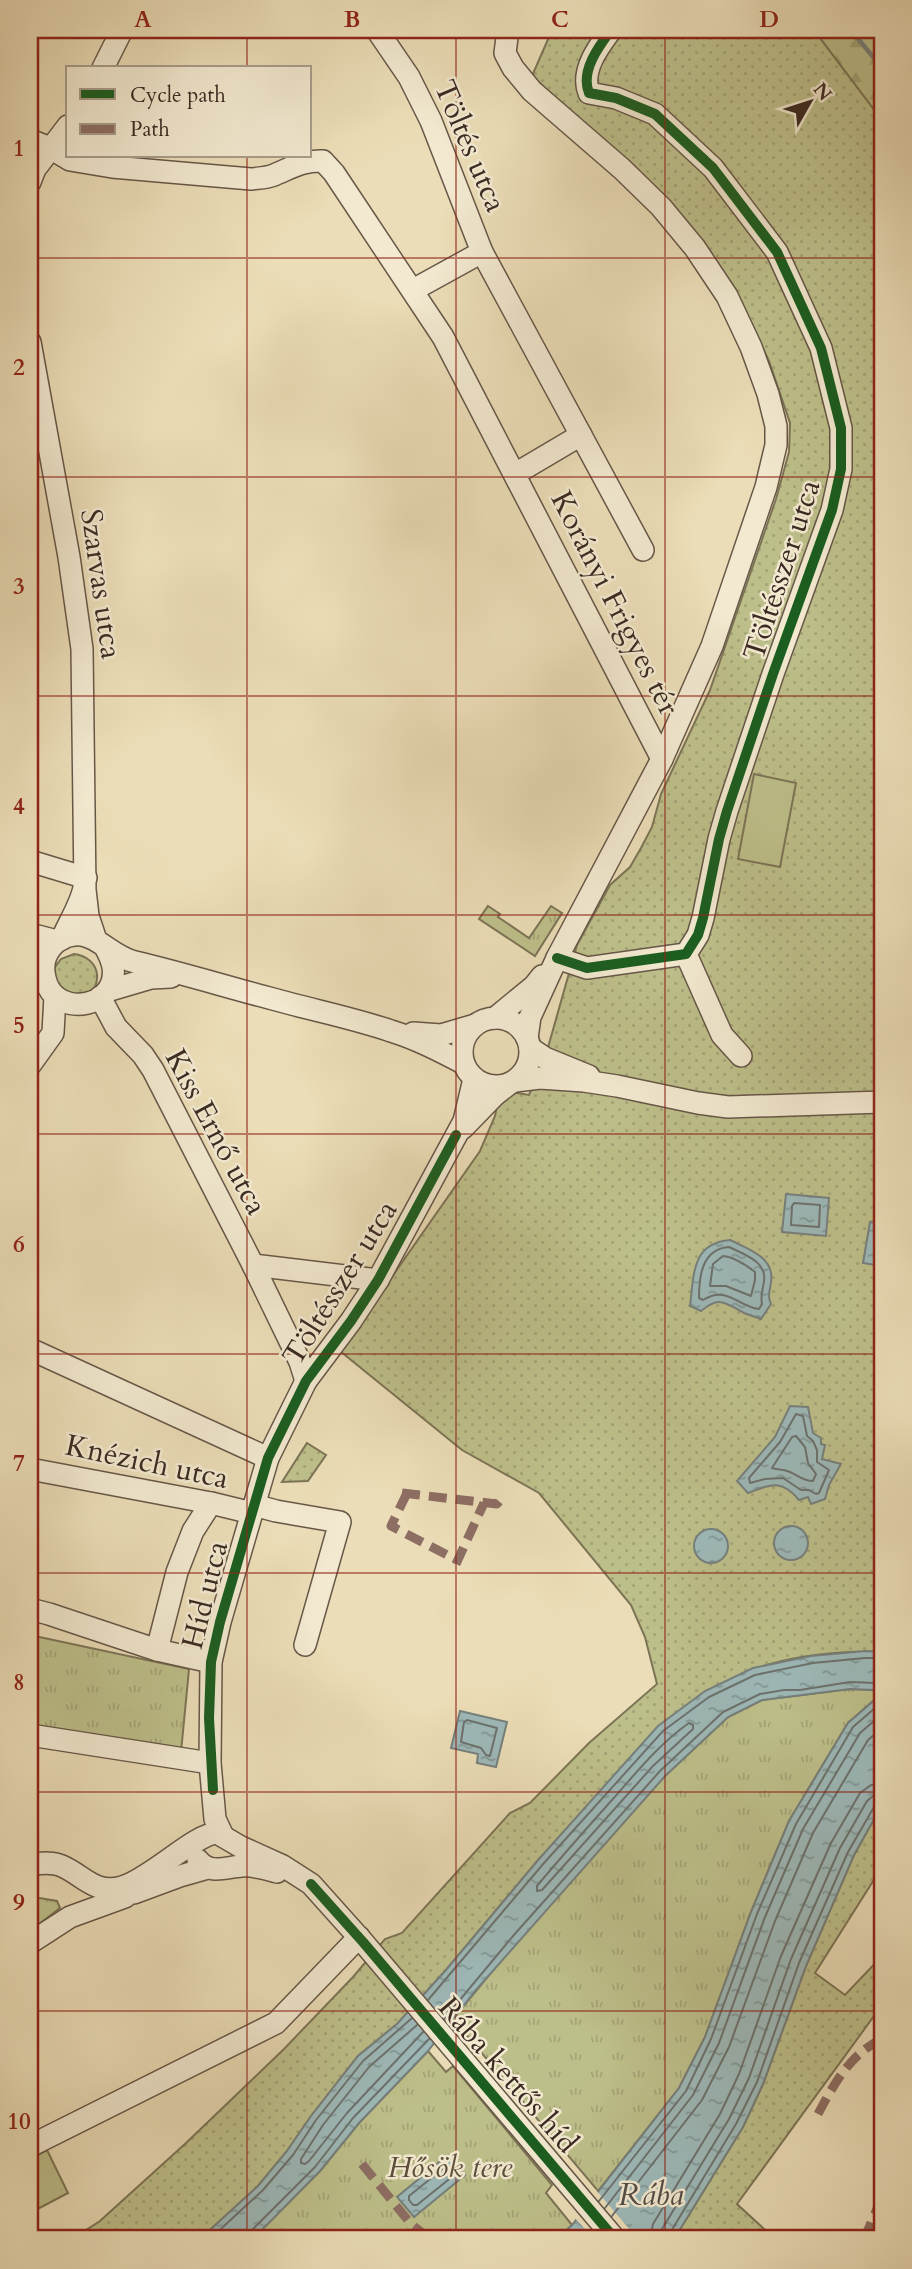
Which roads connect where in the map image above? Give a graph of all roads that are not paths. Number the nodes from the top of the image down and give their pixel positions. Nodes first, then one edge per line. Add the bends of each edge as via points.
1 (122, 30) edge
2 (377, 30) edge
3 (508, 30) edge
4 (611, 30) edge
5 (104, 66) edge
6 (66, 127) edge
7 (40, 144) edge
8 (66, 158) edge
9 (66, 158) edge
10 (30, 181) edge
11 (482, 251) junction
12 (413, 290) junction
13 (30, 342) edge
14 (581, 435) junction
15 (516, 474) junction
16 (643, 550) dead end
17 (662, 759) junction
18 (30, 861) edge
19 (86, 878) junction
20 (30, 933) edge
21 (60, 940) junction
22 (100, 944) junction
23 (687, 954) junction
24 (30, 955) edge
25 (557, 958) junction
26 (198, 979) junction
27 (50, 988) junction
28 (103, 994) junction
29 (485, 1021) junction
30 (390, 1030) junction
31 (36, 1041) edge
32 (528, 1043) junction
33 (741, 1056) dead end
34 (30, 1065) edge
35 (469, 1071) junction
36 (512, 1082) junction
37 (617, 1086) junction
38 (882, 1102) edge
39 (456, 1135) junction
40 (253, 1265) junction
41 (377, 1280) junction
42 (30, 1349) edge
43 (306, 1381) junction
44 (268, 1458) junction
45 (30, 1469) edge
46 (211, 1503) junction
47 (253, 1509) junction
48 (30, 1609) edge
49 (305, 1645) dead end
50 (157, 1650) junction
51 (211, 1662) junction
52 (30, 1735) edge
53 (210, 1763) junction
54 (225, 1836) junction
55 (201, 1839) junction
56 (32, 1864) edge
57 (215, 1868) junction
58 (299, 1877) junction
59 (125, 1897) junction
60 (361, 1940) junction
61 (30, 1943) edge
62 (30, 2146) edge
63 (615, 2239) edge

1 - 5 street
2 - 11 street, Töltés utca via 409,77 431,121
3 - 17 street, Töltésszer utca via 505,53 519,75 632,178 695,248 727,296 751,347 776,426 766,487 712,646
4 - 23 street, Töltésszer utca via 594,55 586,85 589,93 655,114 713,168 777,252 821,348 841,428 841,469 832,510 727,811 704,918
6 - 7 street
7 - 8 street, Korányi Frigyes tér
7 - 10 street
9 - 12 street, Korányi Frigyes tér via 112,167 251,179 323,161
11 - 12 street
11 - 14 street, Korányi Frigyes tér
12 - 15 street, Korányi Frigyes tér
13 - 19 street, Szarvas utca via 82,649
14 - 15 street, Korányi Frigyes tér
14 - 16 street, Korányi Frigyes tér
15 - 17 street, Korányi Frigyes tér
17 - 25 street, Töltésszer utca
18 - 19 street
19 - 21 street, Szarvas utca via 83,897
19 - 22 street, Szarvas utca via 88,916
20 - 21 street
21 - 22 street via 87,936
21 - 27 street via 48,950 45,960
22 - 26 street via 133,962
22 - 28 street via 112,961 113,972
23 - 25 street via 587,968
23 - 33 street via 722,1035
24 - 27 street
25 - 29 street via 534,986
25 - 32 street via 530,1017
26 - 28 street via 150,978
26 - 30 street
27 - 28 street via 69,1005 90,1003
27 - 31 street via 55,1029
28 - 40 street, Kiss Ernő utca via 116,1027 153,1070
29 - 30 street via 441,1035
29 - 32 street via 514,1023
29 - 35 street via 468,1032 463,1042 461,1053
30 - 35 street via 437,1049
31 - 34 street
32 - 36 street via 527,1066
32 - 37 street via 545,1058
35 - 36 street via 491,1086
35 - 39 street, Töltésszer utca via 464,1121
36 - 37 street via 555,1078
36 - 39 street, Töltésszer utca
37 - 38 street via 728,1107
39 - 41 street, Töltésszer utca
40 - 41 street
40 - 43 street, Kiss Ernő utca
41 - 43 street, Töltésszer utca
42 - 44 street
43 - 44 street, Töltésszer utca
44 - 47 street, Híd utca
45 - 46 street, Knézich utca
46 - 47 street, Knézich utca
46 - 50 street, Híd utca via 181,1562
47 - 49 street, Knézich utca via 340,1522
47 - 51 street, Híd utca
48 - 50 street
50 - 51 street
51 - 53 street, Híd utca
52 - 53 street
53 - 54 street, Híd utca via 215,1819
54 - 55 street via 211,1833
54 - 57 street via 232,1857
54 - 58 street, Rába kettős híd
55 - 56 street via 131,1884 117,1888 92,1884 62,1866
55 - 57 street via 197,1844 199,1861
56 - 59 street via 52,1868 92,1896
57 - 58 street via 264,1868
57 - 59 street via 180,1875
58 - 60 street, Rába kettős híd via 311,1884
59 - 61 street via 70,1917
60 - 62 street via 276,2023
60 - 63 street, Rába kettős híd

